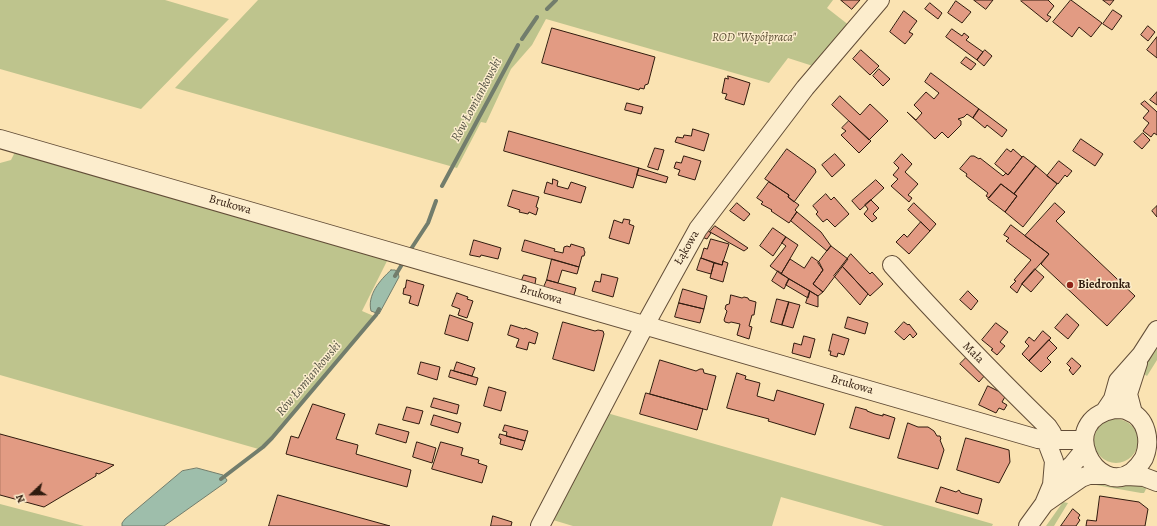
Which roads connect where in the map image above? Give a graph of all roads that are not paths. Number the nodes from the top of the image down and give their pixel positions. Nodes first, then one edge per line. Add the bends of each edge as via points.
1 (880, 0) edge
2 (2, 144) edge
3 (892, 265) dead end
4 (645, 325) junction
5 (1157, 330) edge
6 (1140, 354) junction
7 (1105, 411) junction
8 (1132, 413) junction
9 (1050, 440) junction
10 (1084, 444) junction
11 (1152, 457) edge
12 (1104, 475) junction
13 (1127, 476) junction
14 (1157, 482) edge
15 (1052, 485) junction
16 (1044, 504) junction
17 (540, 526) edge
18 (1028, 526) edge

1 - 4 street, Łąkowa via 805,88 698,229
2 - 4 street, Brukowa
3 - 9 street, Mała via 970,350 1048,427 1052,433
4 - 9 street, Brukowa via 1027,436
4 - 17 street, Łąkowa
5 - 6 street
6 - 7 street via 1118,381 1113,399
6 - 8 street via 1128,394
7 - 8 street via 1115,409
7 - 10 street via 1091,420
8 - 11 street via 1145,429
9 - 10 street, Brukowa
9 - 15 street, Mała via 1054,461
10 - 12 street via 1087,456
10 - 15 street via 1072,465
11 - 13 street via 1143,460
12 - 13 street
12 - 16 street via 1080,478
13 - 14 street via 1144,477
15 - 16 street
16 - 18 street

